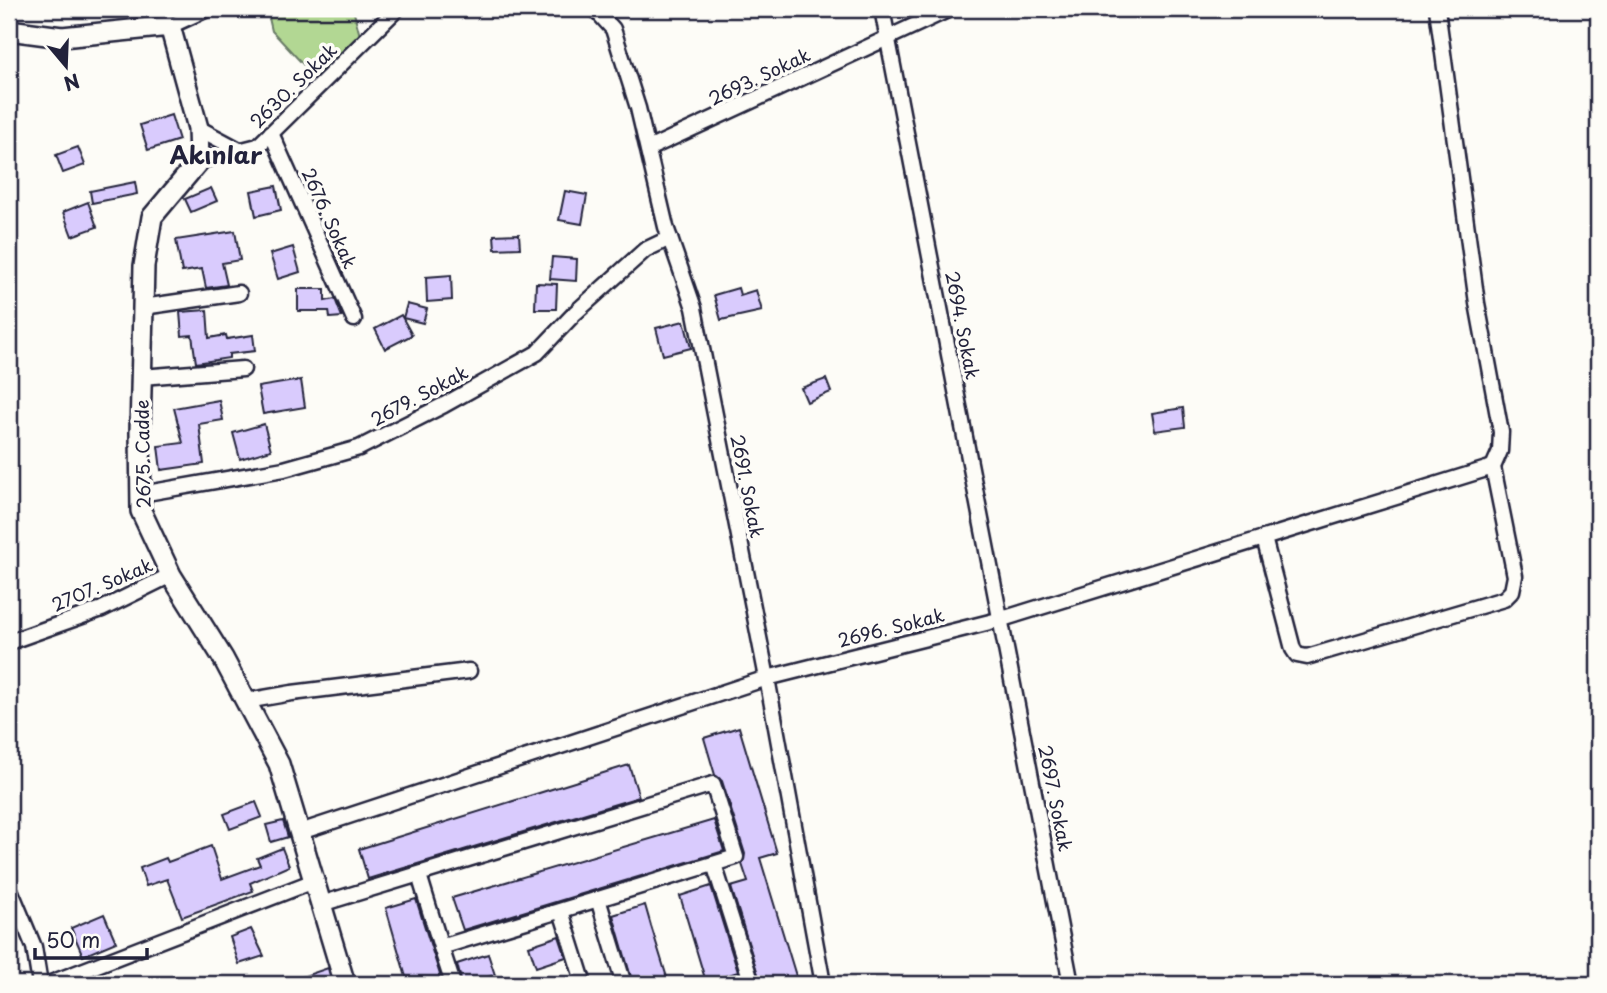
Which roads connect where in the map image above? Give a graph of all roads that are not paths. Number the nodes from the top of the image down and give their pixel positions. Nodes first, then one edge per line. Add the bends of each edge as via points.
1 (206, 9) edge
2 (397, 9) edge
3 (595, 9) edge
4 (882, 9) edge
5 (950, 9) edge
6 (1437, 9) edge
7 (170, 26) junction
8 (9, 30) edge
9 (887, 39) junction
10 (198, 128) junction
11 (271, 133) junction
12 (648, 149) junction
13 (241, 151) junction
14 (200, 161) junction
15 (670, 238) junction
16 (239, 293) dead end
17 (143, 307) junction
18 (354, 319) dead end
19 (243, 369) dead end
20 (141, 377) junction
21 (1493, 467) junction
22 (141, 494) junction
23 (1264, 538) junction
24 (171, 575) junction
25 (1002, 619) junction
26 (9, 642) edge
27 (469, 671) dead end
28 (767, 678) junction
29 (246, 701) junction
30 (300, 832) junction
31 (714, 864) junction
32 (419, 875) junction
33 (314, 881) junction
34 (9, 887) edge
35 (598, 899) junction
36 (321, 904) junction
37 (561, 911) junction
38 (441, 947) junction
39 (40, 984) edge
40 (48, 984) edge
41 (345, 984) edge
42 (453, 984) edge
43 (584, 984) edge
44 (624, 984) edge
45 (752, 984) edge
46 (823, 984) edge
47 (1071, 984) edge

1 - 7 street
2 - 11 street, 2630. Sokak
3 - 12 street, 2691. Sokak via 613,29
4 - 9 street, 2694. Sokak
5 - 9 street, 2693. Sokak
6 - 21 street via 1477,303 1501,432
7 - 8 street via 62,37
7 - 10 street
9 - 12 street, 2693. Sokak
9 - 25 street, 2694. Sokak
10 - 13 street
10 - 14 street
11 - 13 street, 2630. Sokak via 258,146
11 - 18 street, 2676. Sokak
12 - 15 street, 2691. Sokak
13 - 14 street, 2630. Sokak
14 - 17 street, 2675. Cadde via 152,217
15 - 22 street, 2679. Sokak via 645,250 537,353 359,448 284,469
15 - 28 street, 2691. Sokak via 694,309
16 - 17 street
17 - 20 street, 2675. Cadde
19 - 20 street
20 - 22 street, 2675. Cadde
21 - 23 street, 2696. Sokak
21 - 23 street via 1515,576 1512,591 1504,599 1302,657 1293,649
22 - 24 street, 2675. Cadde via 141,511
23 - 25 street, 2696. Sokak
24 - 26 street, 2707. Sokak via 102,609
24 - 29 street, 2675. Cadde
25 - 28 street, 2696. Sokak
25 - 47 street, 2697. Sokak
27 - 29 street
28 - 30 street, 2696. Sokak
28 - 46 street, 2691. Sokak
29 - 30 street, 2675. Cadde via 279,764
30 - 33 street, 2675. Cadde
31 - 32 street via 736,857 713,784
31 - 35 street
31 - 45 street
32 - 36 street
32 - 38 street
33 - 36 street, 2675. Cadde
33 - 40 street
34 - 39 street via 34,947
35 - 37 street
35 - 44 street
36 - 41 street, 2675. Cadde
37 - 38 street
37 - 43 street
38 - 42 street

